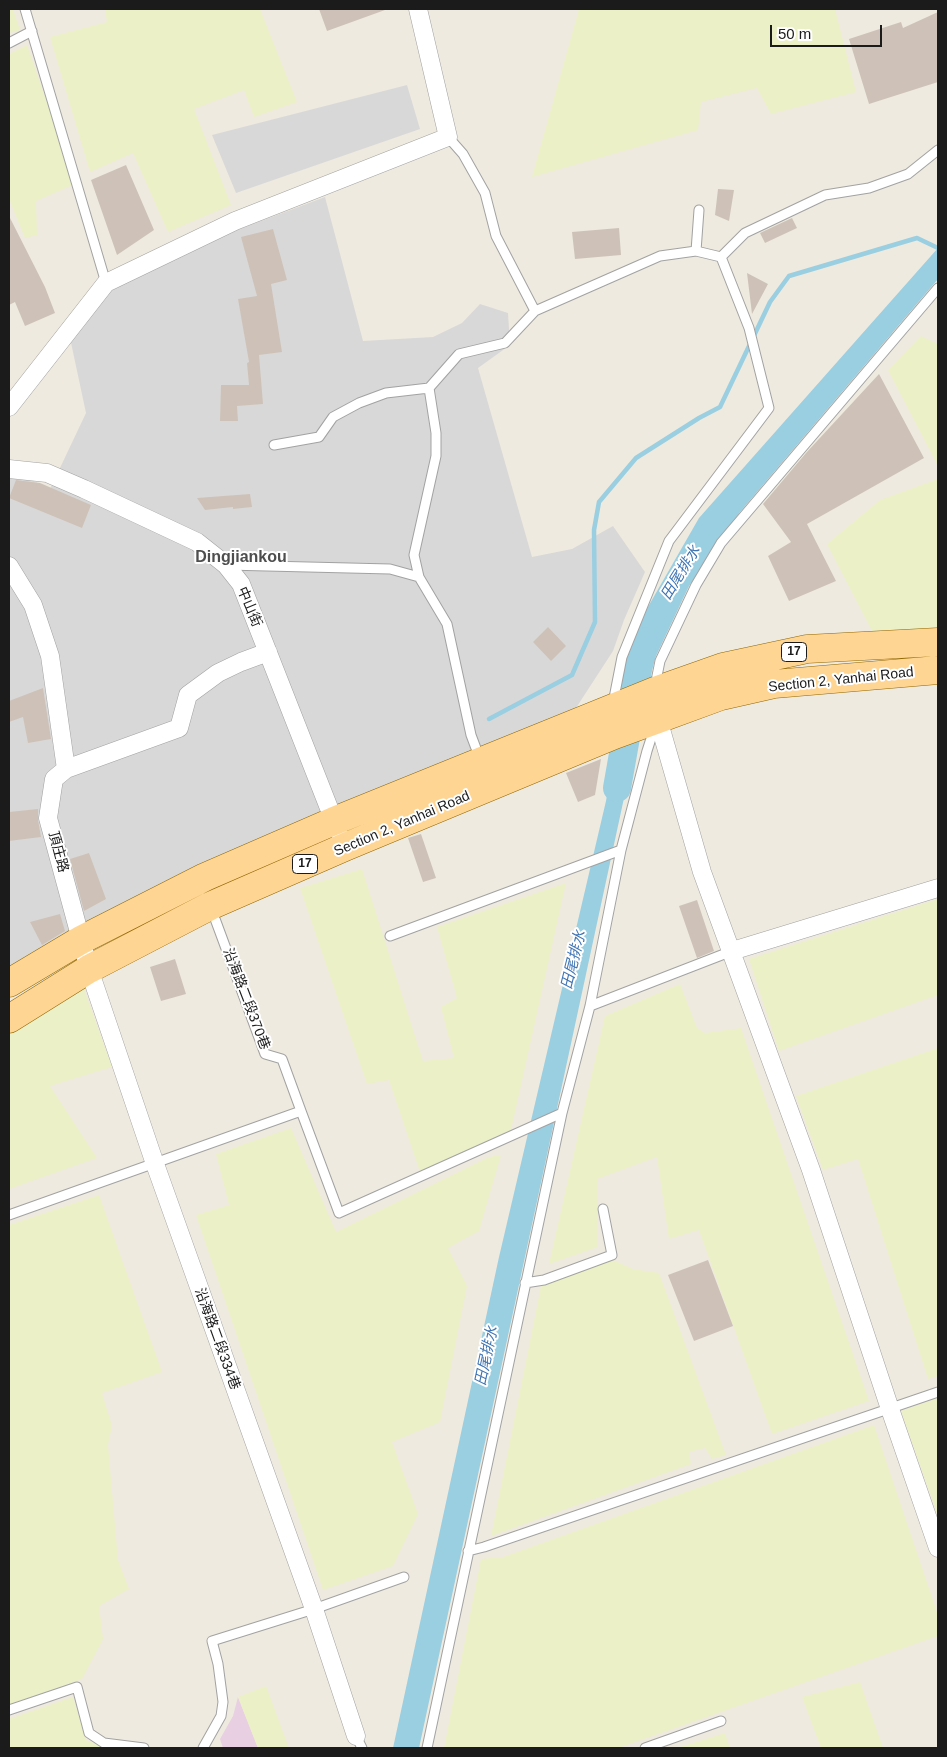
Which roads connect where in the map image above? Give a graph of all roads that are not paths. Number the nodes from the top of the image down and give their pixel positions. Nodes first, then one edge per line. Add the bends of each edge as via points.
1 (25, 9) edge
2 (418, 9) edge
3 (32, 31) junction
4 (9, 43) edge
5 (448, 137) junction
6 (938, 150) edge
7 (699, 210) dead end
8 (696, 251) junction
9 (721, 258) junction
10 (106, 283) junction
11 (938, 288) edge
12 (535, 311) junction
13 (430, 388) junction
14 (9, 407) edge
15 (274, 445) dead end
16 (9, 469) edge
17 (9, 566) edge
18 (226, 566) junction
19 (419, 577) junction
20 (938, 642) edge
21 (268, 652) junction
22 (938, 670) edge
23 (654, 691) junction
24 (658, 719) junction
25 (613, 721) junction
26 (66, 768) junction
27 (486, 774) junction
28 (334, 822) junction
29 (345, 847) junction
30 (621, 850) junction
31 (938, 888) edge
32 (210, 906) junction
33 (390, 936) dead end
34 (81, 940) junction
35 (732, 951) junction
36 (89, 969) junction
37 (9, 983) edge
38 (590, 1006) junction
39 (9, 1018) edge
40 (301, 1111) junction
41 (562, 1113) junction
42 (155, 1164) junction
43 (603, 1209) dead end
44 (9, 1215) edge
45 (525, 1284) junction
46 (938, 1392) edge
47 (890, 1409) junction
48 (938, 1548) edge
49 (468, 1551) junction
50 (404, 1577) dead end
51 (314, 1609) junction
52 (9, 1710) edge
53 (721, 1721) dead end
54 (359, 1742) edge
55 (144, 1748) edge
56 (203, 1748) edge
57 (427, 1748) edge
58 (645, 1748) edge

1 - 3 lane
2 - 5 street
3 - 4 lane
3 - 10 lane
5 - 10 street via 235,221
5 - 12 lane via 463,154 485,193 496,236
6 - 9 lane via 908,174 869,188 825,195 745,233
7 - 8 lane
8 - 9 lane
8 - 12 lane via 660,256
9 - 25 lane via 749,328 769,408 669,541 622,657
10 - 14 street
11 - 23 lane via 721,543 696,585 660,661
12 - 13 lane via 505,343 459,354
13 - 15 lane via 386,392 333,417 319,437
13 - 19 lane via 436,456 414,555
16 - 18 street, 中山街 via 47,473 198,542
17 - 26 street via 33,605 50,656
18 - 19 lane via 390,569
18 - 21 street, 中山街 via 241,584
19 - 27 lane via 447,624 471,735
20 - 23 main road, Section 2, Yanhai Road / 17 via 807,649 722,667
21 - 26 street via 218,673 188,695 179,728
21 - 28 street, 中山街
22 - 24 main road, Section 2, Yanhai Road / 17 via 774,684 721,696
23 - 24 street
23 - 25 main road, 17
24 - 25 main road, 17
24 - 30 lane
24 - 35 street via 702,872
25 - 27 main road, Section 2, Yanhai Road / 17
26 - 34 street, 頂庄路 via 54,779 48,818
27 - 28 main road, Section 2, Yanhai Road / 17
27 - 29 main road, Section 2, Yanhai Road / 17
28 - 29 street, 中山街
28 - 34 main road, Section 2, Yanhai Road / 17 via 205,878
29 - 32 main road, Section 2, Yanhai Road / 17
30 - 33 lane
30 - 38 lane
31 - 35 street
32 - 36 main road, Section 2, Yanhai Road / 17
32 - 40 lane, 沿海路二段370巷 via 264,1054 282,1059
34 - 36 street, 沿海路二段334巷
34 - 37 main road, Section 2, Yanhai Road / 17
35 - 38 lane
35 - 47 street via 811,1170
36 - 39 main road, Section 2, Yanhai Road / 17
36 - 42 street, 沿海路二段334巷
38 - 41 lane
40 - 41 lane via 339,1213
40 - 42 lane
41 - 45 lane
42 - 44 lane
42 - 51 street, 沿海路二段334巷
43 - 45 lane via 612,1255
45 - 49 lane
46 - 47 lane
47 - 48 street
47 - 49 lane
49 - 57 lane
50 - 51 lane
51 - 54 street, 沿海路二段334巷
51 - 56 lane via 212,1641 223,1702 221,1716
52 - 55 lane via 77,1687 89,1733 104,1743
53 - 58 lane

